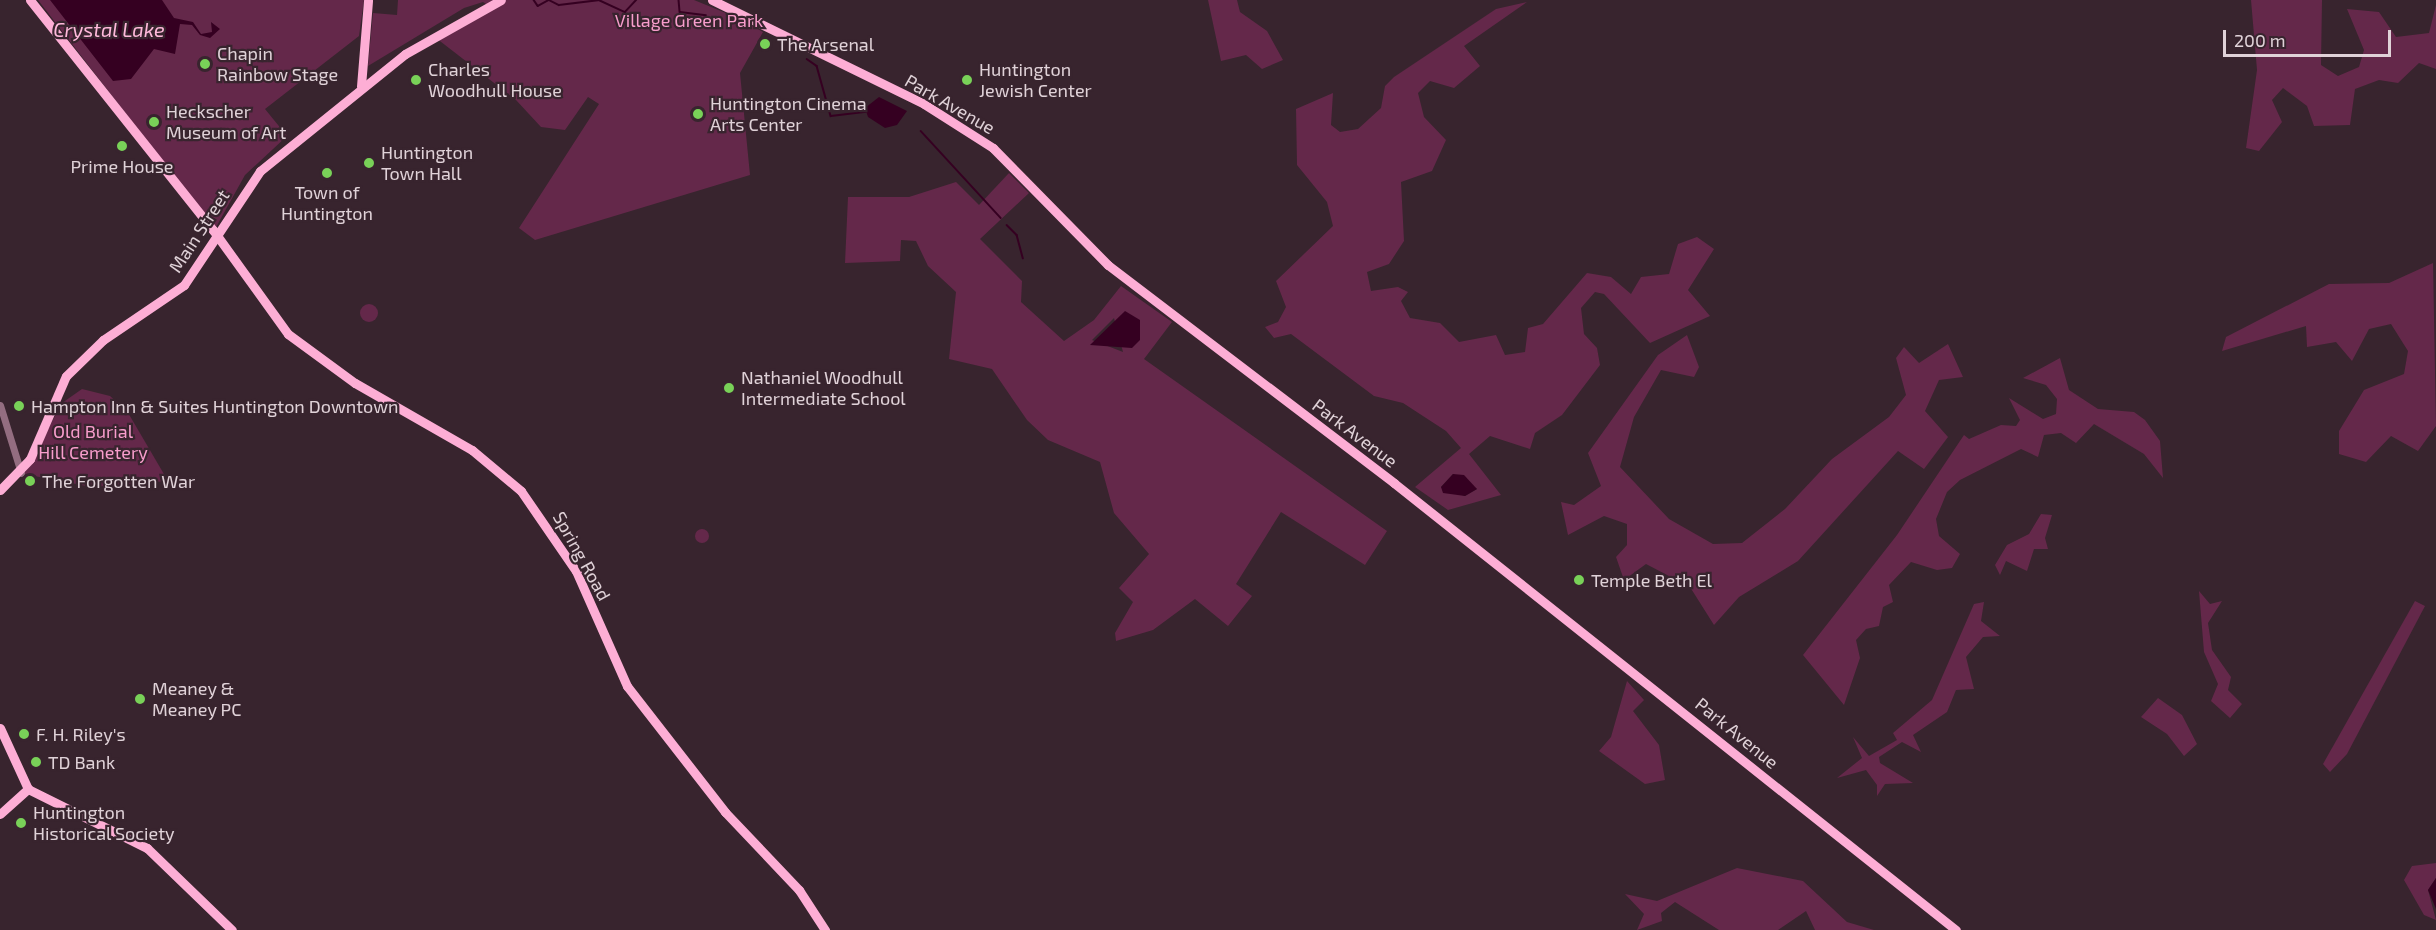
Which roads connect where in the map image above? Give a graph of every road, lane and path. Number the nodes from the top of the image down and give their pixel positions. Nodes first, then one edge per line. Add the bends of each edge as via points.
1 (30, 0) edge
2 (368, 0) edge
3 (501, 0) edge
4 (712, 0) edge
5 (361, 86) junction
6 (218, 238) junction
7 (0, 405) edge
8 (21, 473) junction
9 (0, 490) edge
10 (0, 728) edge
11 (28, 789) junction
12 (0, 814) edge
13 (232, 930) edge
14 (825, 930) edge
15 (1956, 930) edge

1 - 6 main road, Spring Road
2 - 5 main road
3 - 5 main road, Main Street via 430,36
4 - 15 main road, Park Avenue via 924,105 993,148 1108,265 1394,483
5 - 6 main road, Main Street via 260,171
6 - 8 main road, Main Street via 184,285 103,340 66,376
6 - 14 main road, Spring Road via 288,334 355,383 484,459 521,491 576,571 627,687 727,815 799,890
7 - 8 street
8 - 9 main road, Main Street
10 - 11 main road
11 - 12 main road
11 - 13 main road via 147,848

